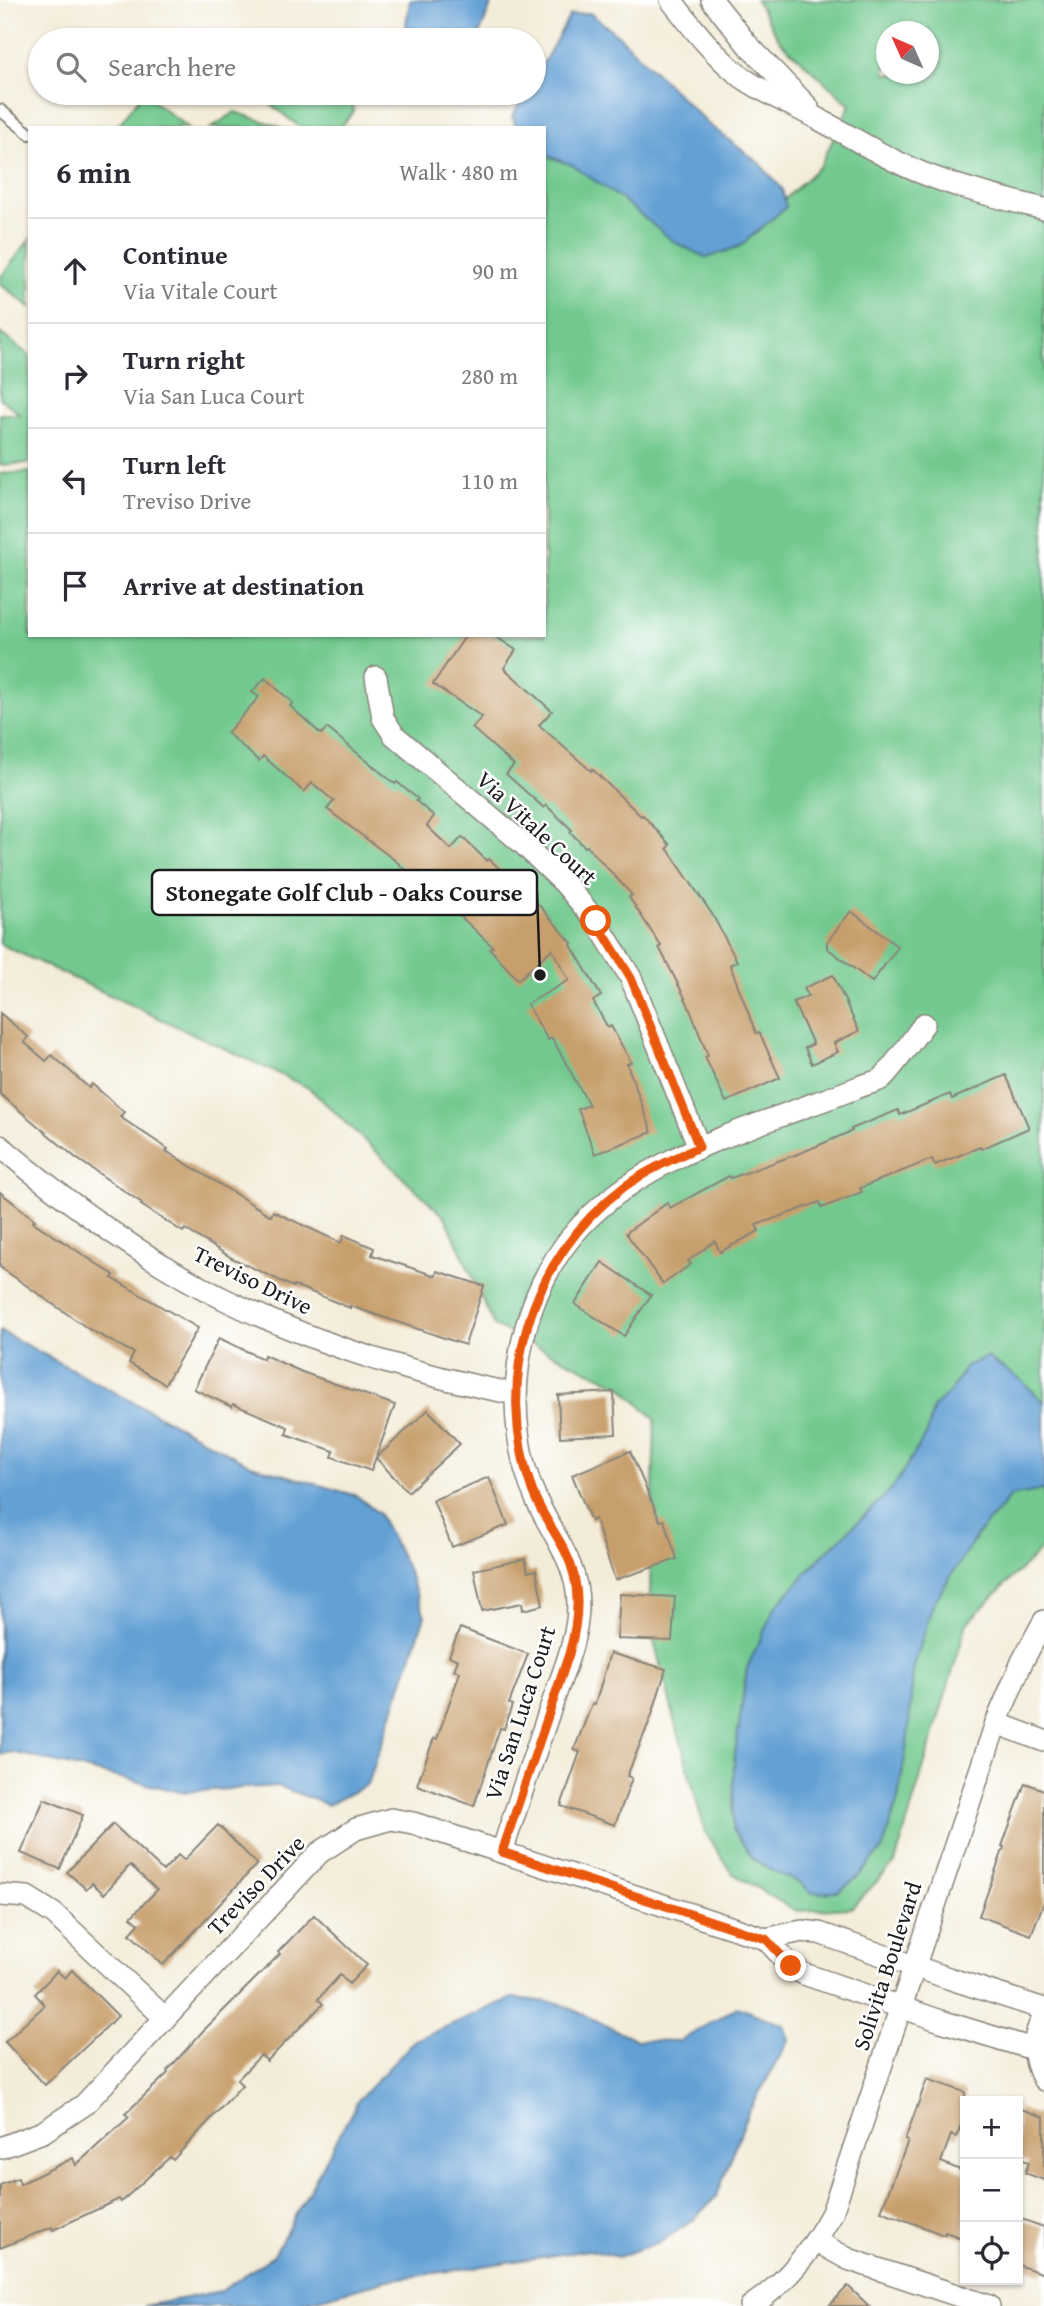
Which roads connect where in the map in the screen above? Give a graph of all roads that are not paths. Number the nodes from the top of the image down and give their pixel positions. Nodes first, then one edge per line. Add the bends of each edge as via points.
1 (671, 0) edge
2 (712, 0) edge
3 (0, 110) edge
4 (819, 119) junction
5 (28, 132) edge
6 (1044, 209) edge
7 (376, 677) dead end
8 (924, 1024) dead end
9 (0, 1146) edge
10 (699, 1147) junction
11 (515, 1394) junction
12 (1044, 1621) edge
13 (996, 1723) junction
14 (1044, 1741) edge
15 (502, 1852) junction
16 (0, 1895) edge
17 (766, 1939) junction
18 (914, 1966) junction
19 (902, 2007) junction
20 (1044, 2008) edge
21 (1044, 2017) edge
22 (165, 2018) junction
23 (1033, 2049) junction
24 (1044, 2080) edge
25 (0, 2148) edge
26 (816, 2241) junction
27 (751, 2306) edge
28 (989, 2306) edge

1 - 4 street via 742,77
2 - 4 street
3 - 5 lane
4 - 6 street via 916,171
7 - 10 street, Via Vitale Court via 383,718 402,744 522,843 596,921 631,978
8 - 10 street, Via San Luca Court via 881,1079
9 - 11 street, Treviso Drive via 53,1190 144,1253 226,1300 310,1337 455,1382
10 - 11 street, Via San Luca Court via 625,1187 572,1237 551,1268 531,1314
11 - 15 street, Via San Luca Court via 527,1475 570,1562 578,1604 569,1654
12 - 13 street, Solivita Boulevard
13 - 14 street
13 - 18 street, Solivita Boulevard
15 - 17 street, Treviso Drive
15 - 22 street, Treviso Drive via 391,1819 356,1829 319,1853
16 - 22 street via 27,1897 54,1914
17 - 18 street, Treviso Drive via 810,1931
17 - 19 street, Treviso Drive via 797,1971
18 - 19 street, Solivita Boulevard
18 - 20 street, Treviso Drive
19 - 23 street, Treviso Drive
19 - 26 street, Solivita Boulevard via 832,2213
21 - 23 street
22 - 25 street, Treviso Drive via 84,2105 43,2132
23 - 24 street
26 - 27 street, Solivita Boulevard via 794,2269
26 - 28 street via 848,2259

